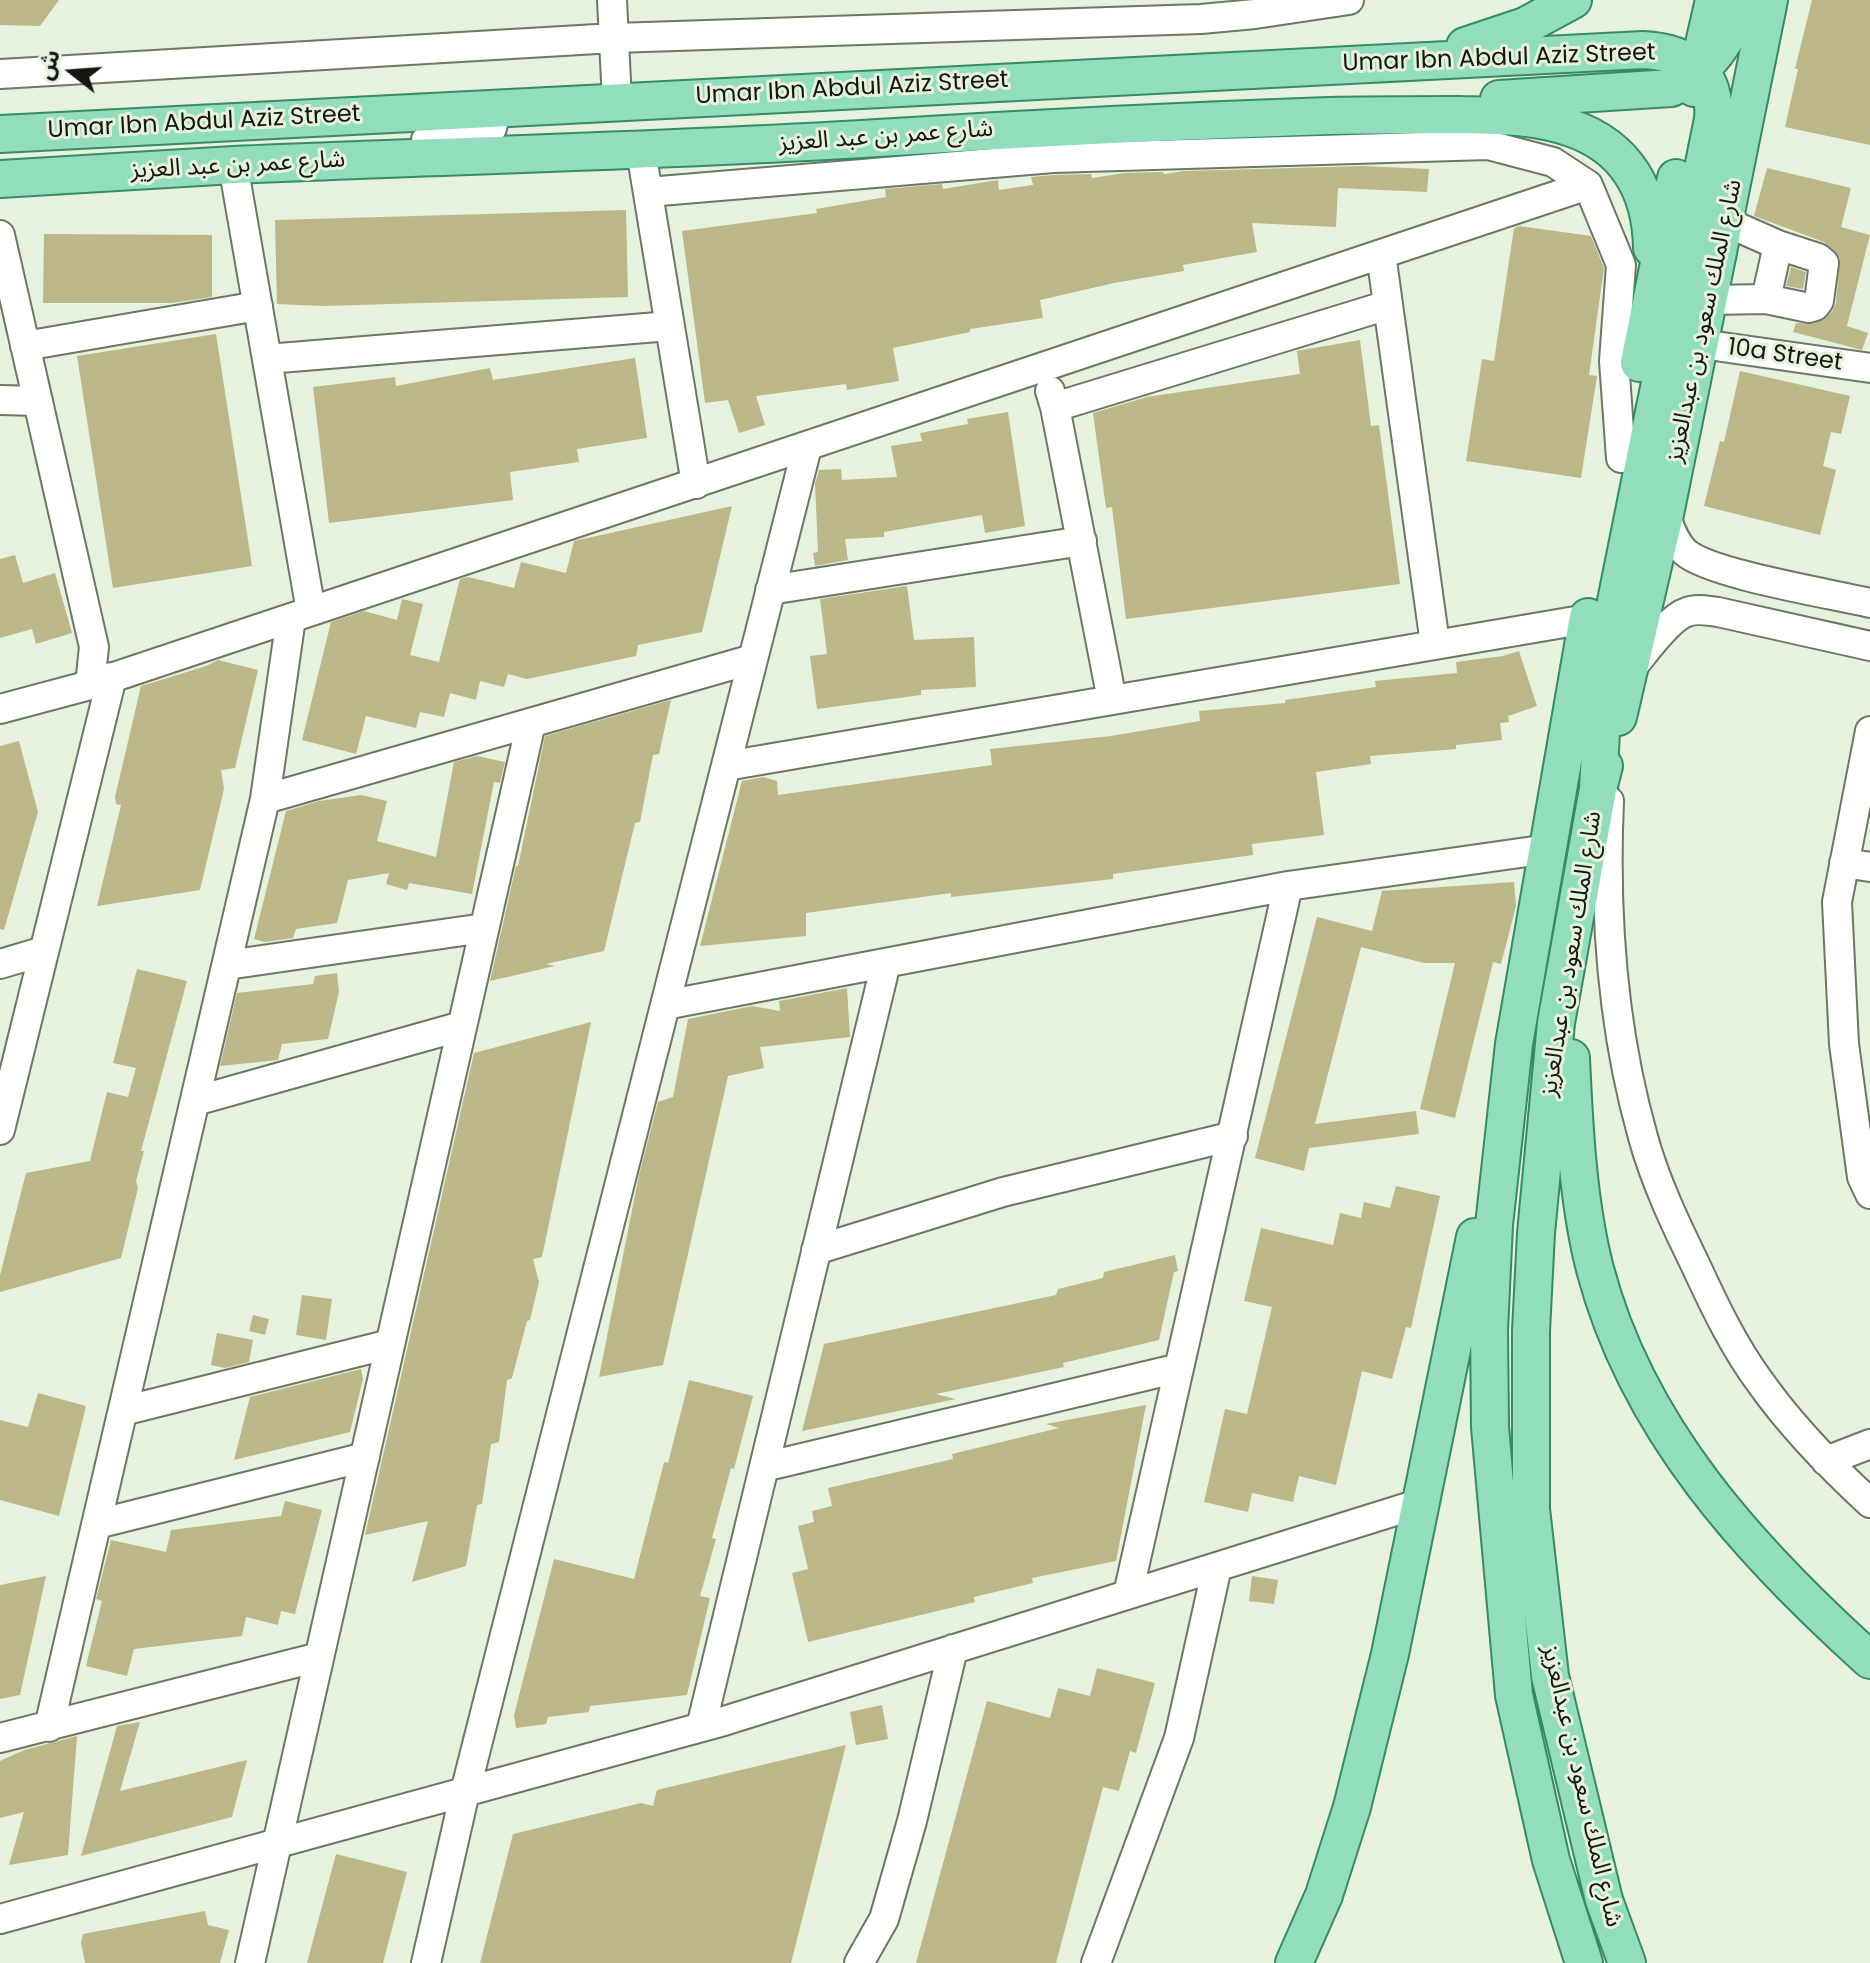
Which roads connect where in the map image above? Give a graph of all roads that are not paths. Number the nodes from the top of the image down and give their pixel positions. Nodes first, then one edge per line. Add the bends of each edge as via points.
1 (612, 0) edge
2 (1349, 0) edge
3 (1573, 0) edge
4 (1714, 0) edge
5 (1741, 0) edge
6 (1769, 0) edge
7 (1256, 7) edge
8 (1203, 10) edge
9 (614, 38) junction
10 (1385, 63) junction
11 (1698, 70) junction
12 (0, 74) edge
13 (617, 101) junction
14 (497, 107) junction
15 (1387, 114) junction
16 (0, 134) edge
17 (934, 135) junction
18 (641, 151) junction
19 (319, 162) junction
20 (233, 165) junction
21 (898, 171) junction
22 (0, 179) edge
23 (1588, 185) junction
24 (648, 192) junction
25 (1726, 222) junction
26 (0, 235) edge
27 (1778, 245) junction
28 (1381, 254) junction
29 (1653, 291) junction
30 (1766, 299) junction
31 (1710, 300) junction
32 (1388, 305) junction
33 (258, 306) junction
34 (670, 326) junction
35 (1701, 344) junction
36 (25, 346) junction
37 (267, 359) junction
38 (1042, 368) junction
39 (1870, 368) edge
40 (0, 400) edge
41 (38, 401) junction
42 (1055, 407) junction
43 (807, 447) junction
44 (1621, 458) junction
45 (696, 484) junction
46 (1665, 514) junction
47 (1082, 541) junction
48 (1729, 571) junction
49 (770, 590) junction
50 (1870, 603) edge
51 (1718, 612) junction
52 (301, 614) junction
53 (1587, 619) junction
54 (1435, 644) junction
55 (1870, 646) edge
56 (753, 659) junction
57 (1630, 671) junction
58 (101, 681) junction
59 (1112, 700) junction
60 (0, 709) edge
61 (1620, 713) junction
62 (531, 723) junction
63 (1870, 731) edge
64 (726, 766) junction
65 (1598, 789) junction
66 (265, 799) junction
67 (1548, 849) junction
68 (1857, 865) edge
69 (1584, 876) junction
70 (1288, 886) junction
71 (484, 928) junction
72 (44, 951) junction
73 (886, 963) junction
74 (0, 964) edge
75 (227, 965) junction
76 (665, 1005) junction
77 (462, 1026) junction
78 (1514, 1044) junction
79 (195, 1101) junction
80 (0, 1130) edge
81 (1233, 1136) junction
82 (1870, 1194) edge
83 (816, 1250) junction
84 (390, 1344) junction
85 (1179, 1368) junction
86 (123, 1411) junction
87 (1870, 1444) edge
88 (365, 1457) junction
89 (1826, 1461) junction
90 (764, 1467) junction
91 (1421, 1503) junction
92 (1870, 1503) edge
93 (97, 1524) junction
94 (1217, 1567) junction
95 (1128, 1594) junction
96 (953, 1649) junction
97 (319, 1657) junction
98 (1870, 1660) edge
99 (49, 1727) junction
100 (701, 1727) junction
101 (0, 1738) edge
102 (465, 1792) junction
103 (277, 1842) junction
104 (0, 1919) edge
105 (250, 1963) edge
106 (426, 1963) edge
107 (859, 1963) edge
108 (1096, 1963) edge
109 (1294, 1963) edge
110 (1584, 1963) edge
111 (1627, 1963) edge

1 - 9 street
2 - 7 street
3 - 10 main road via 1476,44
4 - 11 main road, شارع الملك سعود بن عبدالعزيز
5 - 11 main road via 1724,43
6 - 25 main road, شارع الملك سعود بن عبدالعزيز
7 - 8 street
8 - 9 street
9 - 12 street
9 - 13 street
10 - 11 main road, Umar Ibn Abdul Aziz Street via 1643,50 1678,56
10 - 13 main road, Umar Ibn Abdul Aziz Street
11 - 15 main road via 1659,90 1520,96
11 - 29 main road, شارع الملك سعود بن عبدالعزيز
11 - 65 main road via 1715,101 1713,119 1605,656
13 - 14 main road, Umar Ibn Abdul Aziz Street
14 - 16 main road, Umar Ibn Abdul Aziz Street
14 - 19 street via 492,128 480,137 409,141
15 - 17 main road, شارع عمر بن عبد العزيز via 1106,123
15 - 29 main road, شارع عمر بن عبد العزيز via 1516,116 1599,140 1618,156 1643,194 1651,219
17 - 18 main road, شارع عمر بن عبد العزيز
17 - 21 street
18 - 19 main road, شارع عمر بن عبد العزيز
18 - 24 street
19 - 20 main road, شارع عمر بن عبد العزيز
20 - 22 main road, شارع عمر بن عبد العزيز
20 - 33 street
21 - 23 street via 1053,158 1488,145 1553,162
21 - 24 street
23 - 28 street
23 - 44 street via 1621,265 1614,361
24 - 34 street
25 - 27 street
25 - 31 main road, شارع الملك سعود بن عبدالعزيز
26 - 36 street
27 - 30 street
27 - 30 street via 1824,263 1819,301 1809,308
28 - 32 street
28 - 38 street
29 - 44 main road, شارع الملك سعود بن عبدالعزيز
30 - 31 street
31 - 35 main road, شارع الملك سعود بن عبدالعزيز
32 - 42 street
32 - 54 street
33 - 36 street
33 - 37 street
34 - 37 street
34 - 45 street
35 - 39 street, 10a Street
35 - 46 main road, شارع الملك سعود بن عبدالعزيز
36 - 41 street
37 - 52 street
38 - 42 street
38 - 43 street
40 - 41 street
41 - 58 street
42 - 47 street
43 - 45 street
43 - 49 street
44 - 53 main road, شارع الملك سعود بن عبدالعزيز
45 - 52 street
46 - 48 street via 1684,551
46 - 57 main road, شارع الملك سعود بن عبدالعزيز
47 - 49 street
47 - 59 street
48 - 50 street
48 - 51 street via 1718,573 1709,588 1710,604
49 - 56 street
51 - 55 street
51 - 57 street via 1684,613
52 - 58 street
52 - 66 street
53 - 54 street
53 - 67 main road, شارع الملك سعود بن عبدالعزيز
54 - 59 street
56 - 62 street
56 - 64 street
57 - 61 main road, شارع الملك سعود بن عبدالعزيز
58 - 60 street
58 - 72 street
59 - 64 street
61 - 65 main road, شارع الملك سعود بن عبدالعزيز
61 - 89 street via 1607,858 1612,966 1622,1046 1644,1139 1714,1305 1760,1382
62 - 66 street
62 - 71 street
63 - 68 street
64 - 76 street
65 - 69 main road, شارع الملك سعود بن عبدالعزيز
66 - 75 street
67 - 70 street
67 - 78 main road, شارع الملك سعود بن عبدالعزيز
68 - 82 street via 1837,902 1844,1044 1862,1177
69 - 98 main road via 1570,1038 1574,1119 1595,1268 1624,1352 1663,1427 1723,1512 1781,1577
69 - 111 main road, شارع الملك سعود بن عبدالعزيز via 1556,1023 1536,1233 1531,1509 1550,1676 1604,1900
70 - 73 street
70 - 81 street
71 - 75 street
71 - 77 street
72 - 74 street
72 - 80 street
73 - 76 street
73 - 83 street
75 - 79 street
76 - 102 street
77 - 79 street
77 - 84 street
78 - 91 main road
78 - 110 main road, شارع الملك سعود بن عبدالعزيز via 1494,1225 1489,1330 1497,1530 1514,1695 1551,1860
79 - 86 street
81 - 83 street via 1003,1192
81 - 85 street
83 - 90 street
84 - 86 street
84 - 88 street
85 - 90 street
85 - 95 street
86 - 93 street
87 - 89 street
88 - 93 street
88 - 97 street
89 - 92 street
90 - 100 street
91 - 94 street
91 - 109 main road via 1352,1807 1324,1895
93 - 99 street
94 - 95 street
94 - 108 street via 1179,1738
95 - 96 street
96 - 100 street
96 - 107 street via 884,1919
97 - 99 street
97 - 103 street
99 - 101 street
100 - 102 street
102 - 103 street
102 - 106 street
103 - 104 street
103 - 105 street

